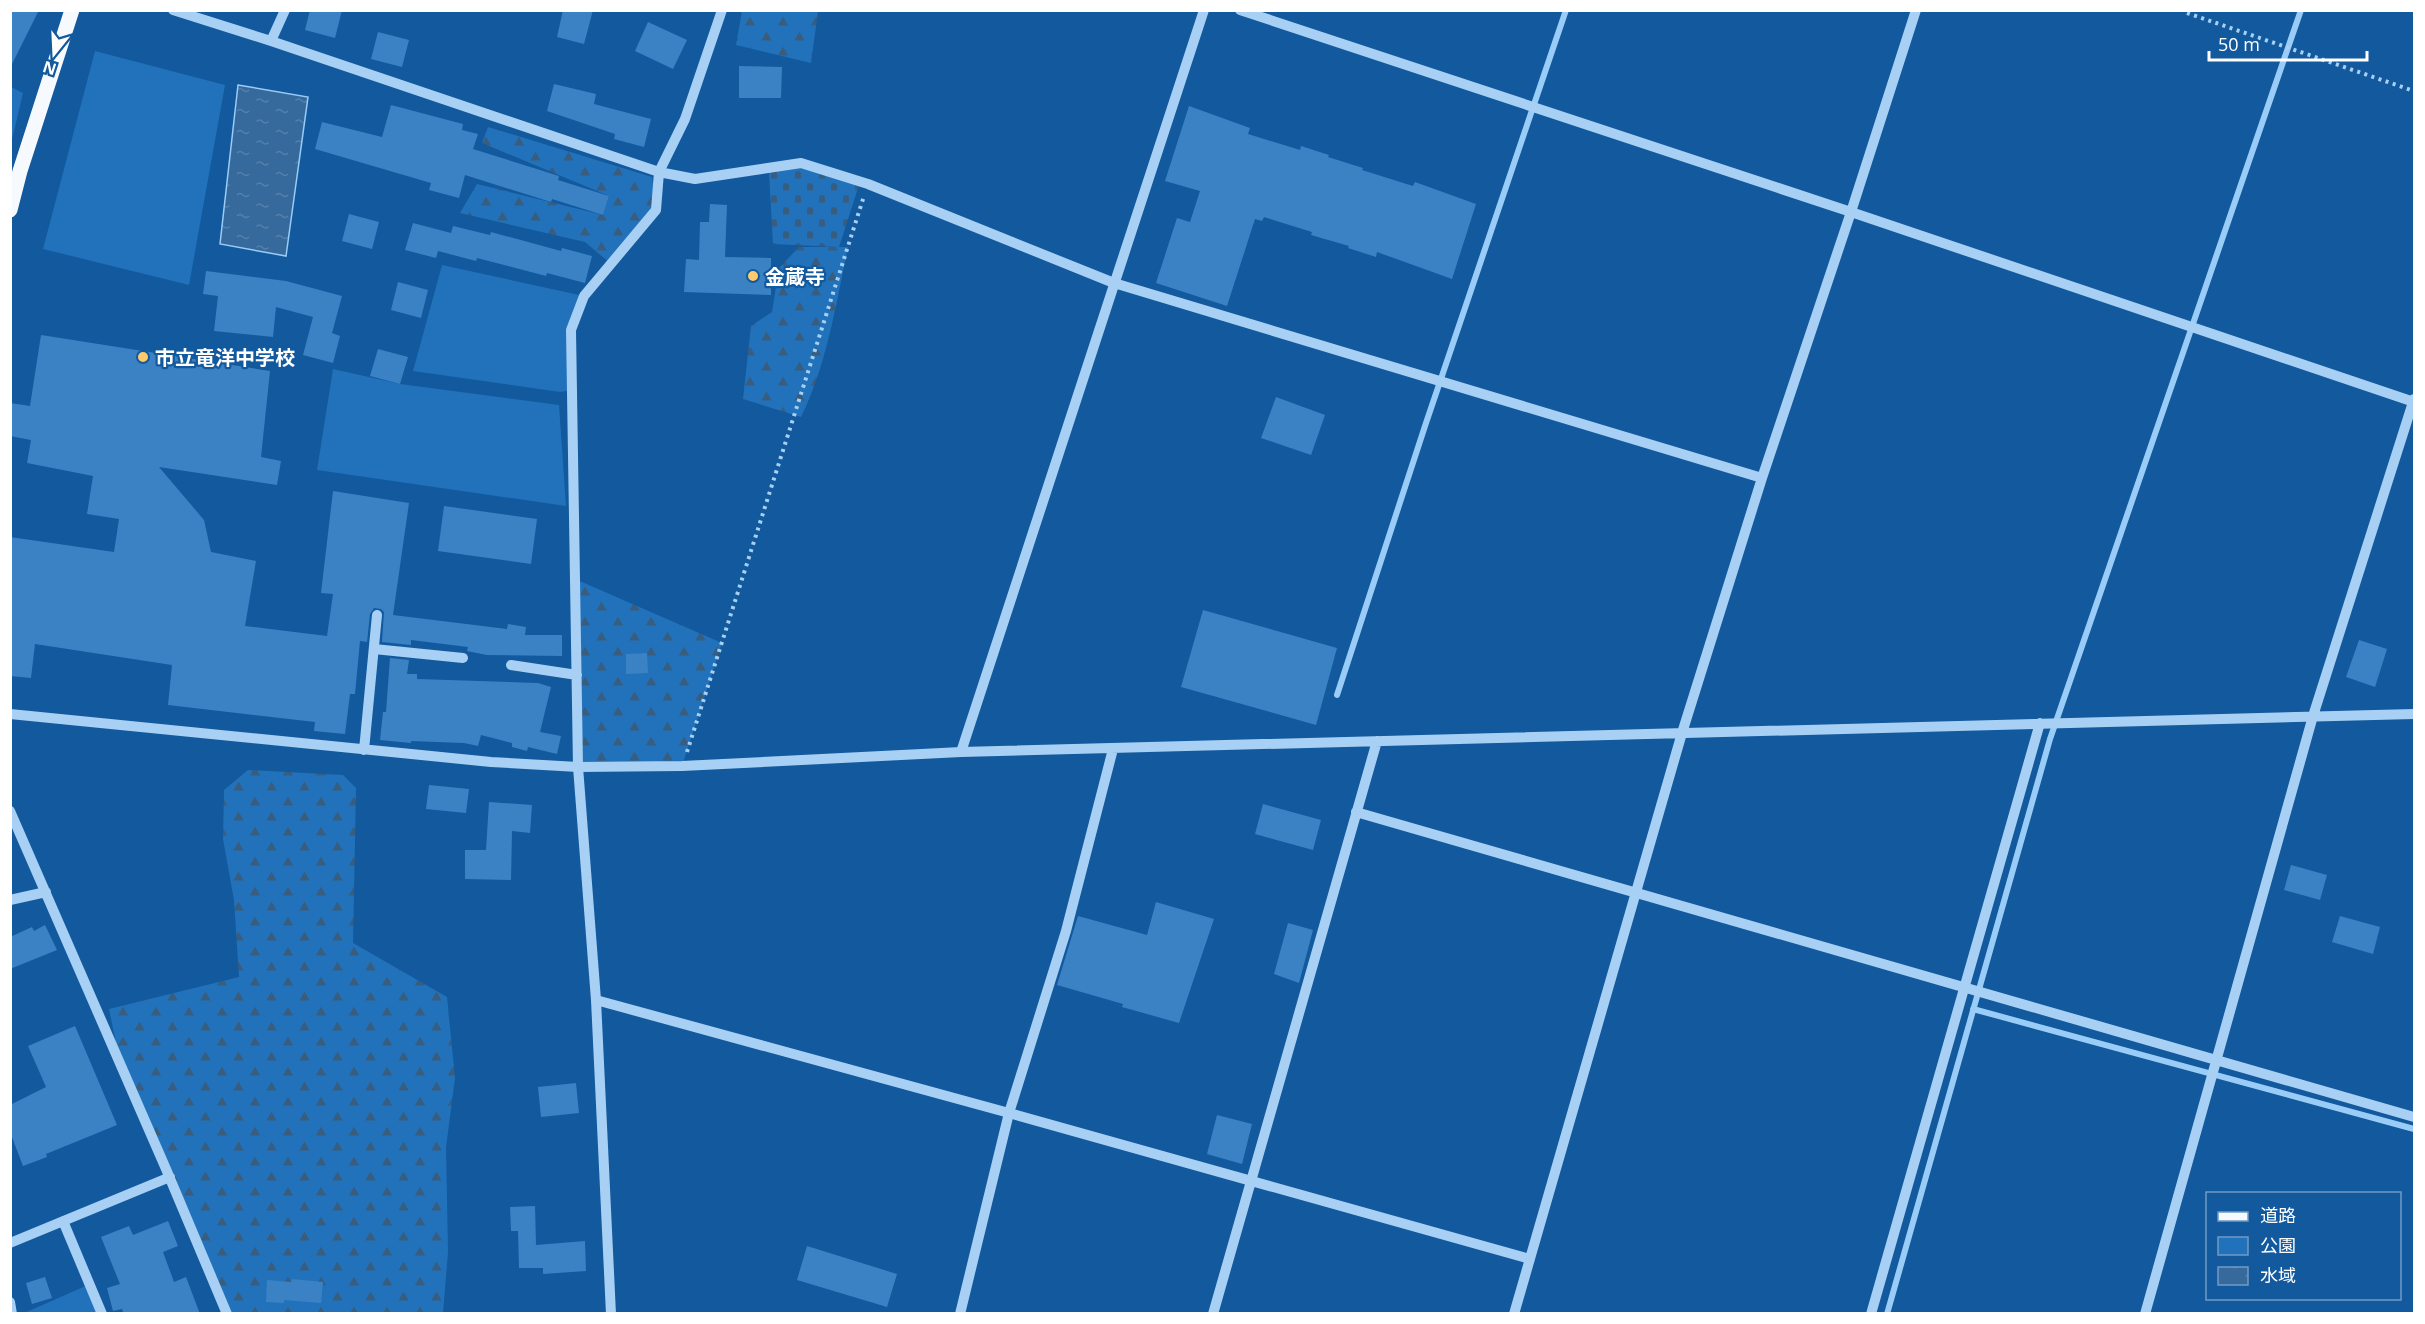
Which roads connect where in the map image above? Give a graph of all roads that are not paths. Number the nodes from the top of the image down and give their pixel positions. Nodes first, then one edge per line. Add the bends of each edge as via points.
1 (72, 10) edge
2 (173, 10) edge
3 (285, 10) edge
4 (722, 10) edge
5 (1204, 10) edge
6 (1240, 10) edge
7 (1916, 10) edge
8 (271, 41) junction
9 (659, 172) junction
10 (10, 210) edge
11 (1851, 212) junction
12 (1114, 283) junction
13 (2414, 400) edge
14 (1762, 478) junction
15 (377, 615) dead end
16 (374, 649) junction
17 (463, 658) dead end
18 (511, 665) dead end
19 (577, 675) junction
20 (10, 714) edge
21 (2415, 714) edge
22 (2313, 716) junction
23 (2040, 723) junction
24 (1682, 733) junction
25 (1377, 741) junction
26 (1113, 749) junction
27 (364, 750) junction
28 (961, 752) junction
29 (578, 767) junction
30 (10, 811) edge
31 (1356, 812) junction
32 (1638, 891) junction
33 (46, 892) junction
34 (10, 900) edge
35 (1963, 987) junction
36 (596, 1000) junction
37 (2217, 1061) junction
38 (1009, 1113) junction
39 (2415, 1117) edge
40 (170, 1177) junction
41 (1252, 1182) junction
42 (63, 1221) junction
43 (10, 1243) edge
44 (1530, 1258) junction
45 (10, 1302) edge
46 (12, 1314) edge
47 (102, 1314) edge
48 (227, 1314) edge
49 (611, 1314) edge
50 (960, 1314) edge
51 (1213, 1314) edge
52 (1514, 1314) edge
53 (1870, 1314) edge
54 (2145, 1314) edge

1 - 10 main road
2 - 8 street
3 - 8 street
4 - 9 street via 685,119
5 - 12 street
6 - 11 street
7 - 11 street
8 - 9 street
9 - 12 street via 695,179 801,163 868,184
9 - 19 street via 656,210 584,296 571,330
11 - 13 street
11 - 14 street
12 - 14 street
12 - 28 street
13 - 22 street
14 - 24 street
15 - 16 street
16 - 17 street
16 - 27 street
18 - 19 street
19 - 29 street
20 - 27 street
21 - 22 street
22 - 23 street
22 - 37 street
23 - 24 street
23 - 35 street
24 - 25 street
24 - 32 street
25 - 26 street
25 - 31 street
26 - 28 street
26 - 38 street via 1066,932
27 - 29 street
28 - 29 street via 682,766
29 - 36 street
30 - 33 street
31 - 32 street
31 - 41 street
32 - 35 street
32 - 44 street
33 - 34 street
33 - 40 street
35 - 37 street
35 - 53 street
36 - 38 street
36 - 49 street
37 - 39 street
37 - 54 street
38 - 41 street
38 - 50 street
40 - 42 street
40 - 48 street
41 - 44 street
41 - 51 street
42 - 43 street
42 - 47 street
44 - 52 street
45 - 46 street

